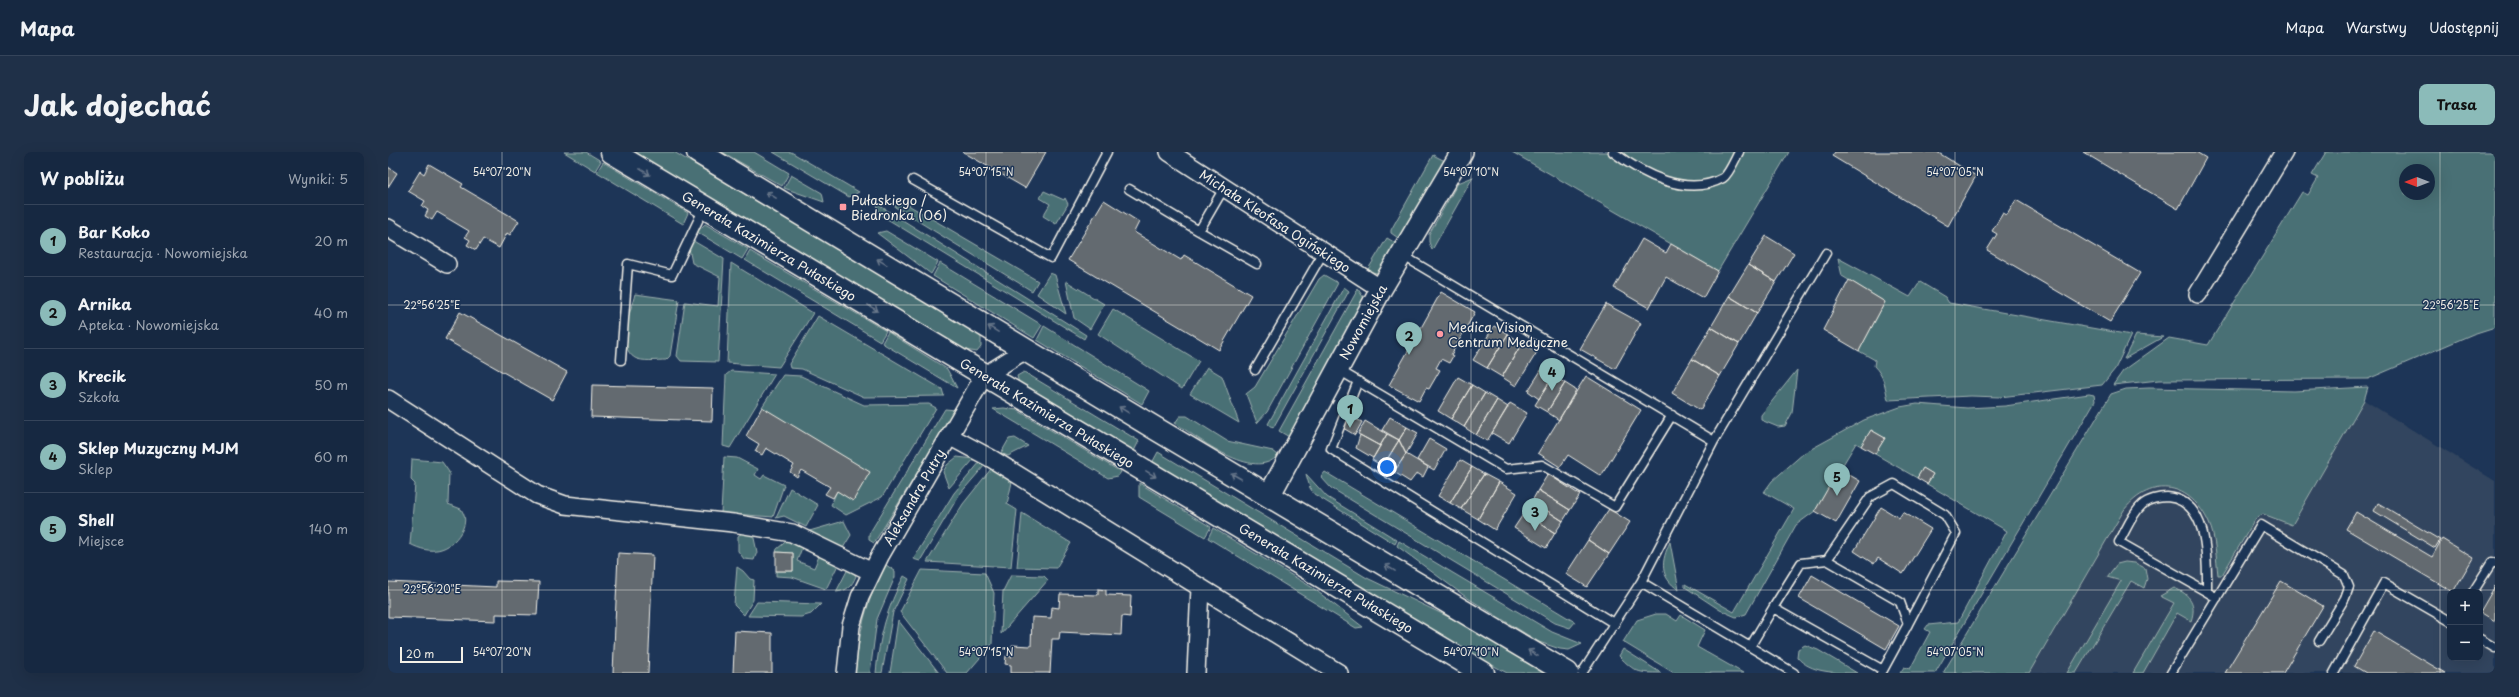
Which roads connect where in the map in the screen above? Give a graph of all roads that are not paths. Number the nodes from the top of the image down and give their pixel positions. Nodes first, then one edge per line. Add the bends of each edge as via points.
1 (612, 152) edge
2 (698, 152) edge
3 (1107, 152) edge
4 (1169, 152) edge
5 (1462, 152) edge
6 (1613, 152) edge
7 (1739, 152) edge
8 (2284, 152) edge
9 (913, 180) dead end
10 (1224, 188) junction
11 (1129, 189) dead end
12 (704, 208) junction
13 (388, 228) edge
14 (1200, 231) junction
15 (1323, 253) junction
16 (1826, 253) dead end
17 (1401, 254) junction
18 (447, 264) dead end
19 (1257, 264) dead end
20 (1381, 289) junction
21 (2198, 294) dead end
22 (1027, 350) junction
23 (621, 360) dead end
24 (1337, 369) junction
25 (1255, 370) dead end
26 (984, 376) junction
27 (1358, 381) junction
28 (388, 399) edge
29 (1672, 415) junction
30 (949, 436) junction
31 (1714, 441) junction
32 (1269, 496) junction
33 (1827, 560) junction
34 (2495, 563) edge
35 (872, 572) junction
36 (1641, 582) junction
37 (1200, 588) junction
38 (2475, 589) edge
39 (2207, 592) junction
40 (2217, 598) junction
41 (1773, 608) junction
42 (2447, 619) edge
43 (1615, 624) junction
44 (1908, 624) junction
45 (2319, 641) dead end
46 (2483, 641) edge
47 (1750, 647) junction
48 (2495, 648) edge
49 (1882, 671) edge
50 (846, 673) edge
51 (1196, 673) edge
52 (1339, 673) edge
53 (1483, 673) edge
54 (1566, 673) edge
55 (1582, 673) edge
56 (1794, 673) edge
57 (2171, 673) edge
58 (2334, 673) edge

1 -> 12 main road, Generała Kazimierza Pułaskiego
22 -> 2 main road
3 - 9 lane via 1050,258
4 - 10 street, Michała Kleofasa Ogińskiego
5 - 17 street, Nowomiejska
6 - 7 lane via 1628,163 1674,184 1700,185 1724,177
8 - 21 street
10 - 14 lane
10 - 15 street, Michała Kleofasa Ogińskiego
11 - 14 lane
12 - 23 lane via 672,275 628,264
12 -> 26 main road, Generała Kazimierza Pułaskiego
13 - 18 street
14 - 19 lane
15 - 20 street, Michała Kleofasa Ogińskiego
15 - 25 lane
16 - 31 lane
17 - 20 street, Nowomiejska
17 - 29 lane
20 - 24 street, Nowomiejska
22 - 26 street, Aleksandra Putry
32 -> 22 main road
24 - 27 lane
24 - 32 street, Nowomiejska
26 - 30 street, Aleksandra Putry
26 -> 53 main road, Generała Kazimierza Pułaskiego
27 - 29 lane via 1506,469 1542,465 1615,507
27 - 43 lane via 1331,449
28 - 35 street via 537,495 565,505 733,523 792,533
29 - 31 lane
30 - 35 street, Aleksandra Putry
30 - 37 street via 992,459
31 - 36 lane
54 -> 32 main road
33 - 41 lane via 1801,563
33 - 44 lane via 1900,602
33 - 44 lane via 1870,498 1894,484 1945,515 1956,532
34 - 38 lane via 2492,562
35 - 50 street, Aleksandra Putry via 851,626
36 - 43 lane
36 - 47 lane
37 - 51 street
37 - 52 street
39 - 39 lane via 2119,542 2142,504 2159,497 2177,498 2189,507 2203,530 2207,560
39 - 40 lane
40 - 45 lane via 2261,525 2344,575 2349,587
40 - 57 lane
41 - 47 lane
41 - 49 lane
42 - 58 lane via 2384,583
43 - 55 lane
44 - 49 lane
46 - 48 lane
47 - 56 lane

